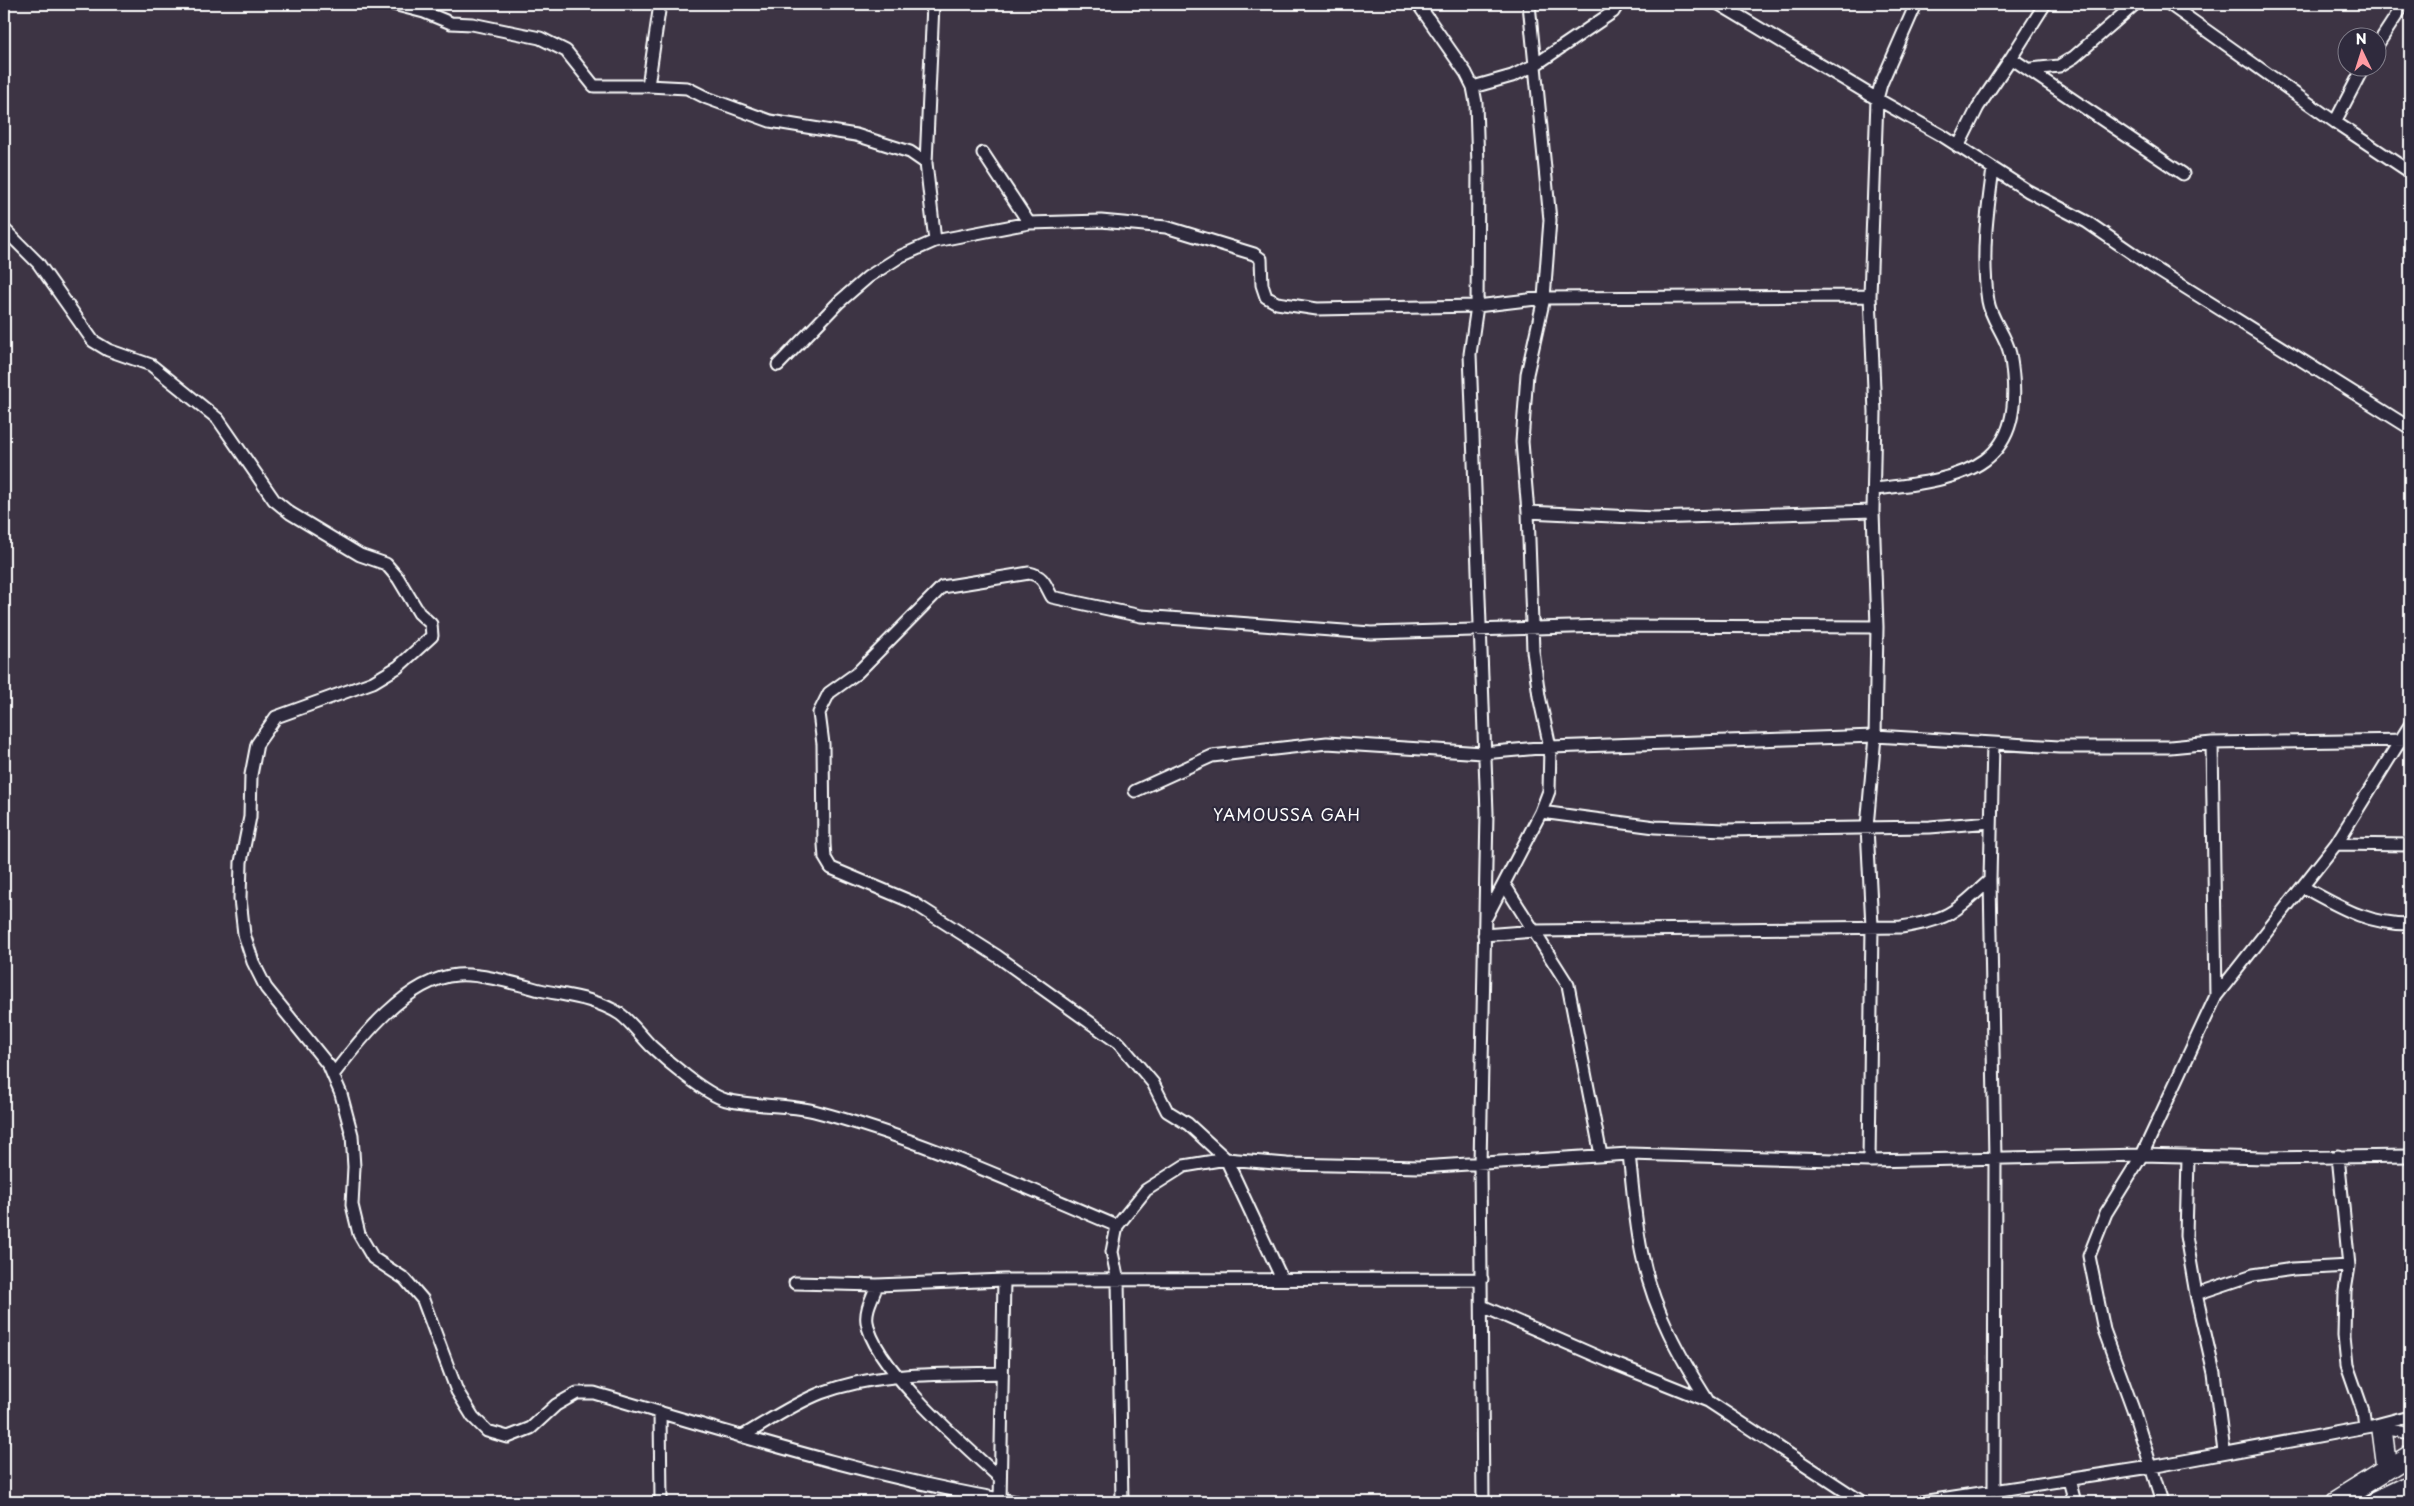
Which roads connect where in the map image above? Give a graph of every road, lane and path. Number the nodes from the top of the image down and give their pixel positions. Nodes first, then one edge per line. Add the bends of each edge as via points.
1 (393, 4) edge
2 (660, 4) edge
3 (933, 4) edge
4 (1418, 4) edge
5 (1529, 4) edge
6 (1618, 4) edge
7 (1719, 4) edge
8 (1916, 4) edge
9 (2045, 4) edge
10 (2135, 4) edge
11 (2168, 4) edge
12 (2404, 4) edge
13 (2386, 31) edge
14 (2011, 58) junction
15 (1536, 65) junction
16 (2031, 70) junction
17 (2358, 78) edge
18 (648, 86) junction
19 (1473, 87) junction
20 (1877, 99) junction
21 (2335, 122) junction
22 (1958, 147) junction
23 (983, 153) dead end
24 (926, 163) junction
25 (1993, 169) junction
26 (2410, 172) edge
27 (2183, 174) dead end
28 (1030, 223) junction
29 (4, 229) edge
30 (935, 241) junction
31 (1870, 296) junction
32 (1544, 298) junction
33 (1477, 306) junction
34 (778, 365) dead end
35 (2410, 428) edge
36 (1874, 488) junction
37 (1873, 511) junction
38 (1528, 512) junction
39 (1877, 626) junction
40 (1532, 628) junction
41 (1479, 629) junction
42 (2410, 725) edge
43 (1874, 736) junction
44 (2406, 740) edge
45 (1993, 742) junction
46 (2212, 743) junction
47 (1550, 747) junction
48 (1483, 753) junction
49 (1135, 791) dead end
50 (1541, 812) junction
51 (1991, 822) junction
52 (1867, 827) junction
53 (2336, 844) junction
54 (2410, 845) edge
55 (1990, 880) junction
56 (1504, 884) junction
57 (2303, 887) junction
58 (1485, 920) junction
59 (2410, 924) edge
60 (1872, 926) junction
61 (1534, 931) junction
62 (1484, 935) junction
63 (2216, 996) junction
64 (333, 1075) junction
65 (1629, 1154) junction
66 (1601, 1155) junction
67 (2142, 1155) junction
68 (2338, 1156) junction
69 (2410, 1156) edge
70 (2188, 1158) junction
71 (1995, 1159) junction
72 (1226, 1160) junction
73 (1869, 1161) junction
74 (1480, 1164) junction
75 (1117, 1226) junction
76 (2349, 1266) junction
77 (1282, 1279) junction
78 (1482, 1279) junction
79 (1004, 1280) junction
80 (1118, 1281) junction
81 (795, 1283) dead end
82 (877, 1285) junction
83 (2196, 1294) junction
84 (1482, 1306) junction
85 (1002, 1373) junction
86 (898, 1376) junction
87 (1708, 1401) junction
88 (660, 1412) junction
89 (2410, 1416) edge
90 (2373, 1428) junction
91 (2410, 1434) edge
92 (741, 1437) junction
93 (2224, 1452) junction
94 (2410, 1455) edge
95 (2151, 1466) junction
96 (2387, 1470) junction
97 (1000, 1478) junction
98 (2069, 1480) junction
99 (2410, 1485) edge
100 (1994, 1491) junction
101 (1000, 1501) edge
102 (661, 1502) edge
103 (1018, 1502) edge
104 (1122, 1502) edge
105 (1483, 1502) edge
106 (1862, 1502) edge
107 (1921, 1502) edge
108 (2075, 1502) edge
109 (2162, 1502) edge
110 (2336, 1502) edge
111 (2375, 1502) edge

1 - 18 street via 451,23 472,24 540,38 566,51 594,86
2 - 18 street
3 - 24 street
4 - 19 street
5 - 15 street
6 - 15 street via 1612,12
7 - 20 street
8 - 20 street
9 - 14 street
10 - 16 street via 2066,62
11 - 21 street
12 - 13 street
14 - 16 street
14 - 22 street via 1978,107
15 - 19 street
15 - 32 street via 1550,220
16 - 27 street
17 - 21 street
18 - 24 street via 687,88 770,121 856,135 910,152
19 - 33 street via 1478,166
20 - 22 street
20 - 31 street
21 - 26 street
22 - 25 street
23 - 28 street
24 - 30 street
25 - 35 street via 2086,222
25 - 36 street via 1985,228 1985,266 1988,303 2009,352 2014,387 2010,423 1998,448 1982,463 1964,473 1933,481
28 - 30 street
28 - 33 street via 1101,221 1166,227 1254,254 1261,259 1266,297 1277,302 1317,309
29 - 64 street via 38,263 93,341 108,350 151,365 218,419 274,500 360,555 386,564 419,613 431,624 432,636 398,667 374,682 276,717 257,744 251,775 250,817 241,862 240,899 244,934 266,988
30 - 34 street via 901,256 868,277
31 - 32 street
31 - 36 street via 1875,412
32 - 33 street
32 - 38 street via 1527,374 1522,423
33 - 41 street via 1470,354
36 - 37 street
37 - 38 street via 1654,518
37 - 39 street
38 - 40 street
39 - 40 street
39 - 43 street
40 - 41 street
40 - 47 street via 1539,696
41 - 48 street
41 - 72 street via 1372,633 1141,616 1052,597 1044,579 1029,573 942,587 856,673 829,693 819,713 823,744 825,858 831,868 912,902 997,956 1120,1044 1153,1083 1167,1111 1188,1124
42 - 44 street
43 - 45 street
43 - 47 street
43 - 52 street
44 - 46 street
44 - 53 street
45 - 46 street via 2059,747 2170,747
45 - 51 street
46 - 63 street
47 - 48 street
47 - 50 street via 1549,791
48 - 49 street via 1327,743 1266,748 1212,756
48 - 58 street
50 - 52 street via 1655,827 1780,830
50 - 56 street
51 - 52 street via 1930,827
51 - 55 street
52 - 60 street
53 - 54 street
53 - 57 street
55 - 60 street via 1956,912 1932,922 1901,927
55 - 71 street
56 - 58 street
56 - 61 street
57 - 59 street via 2373,921
57 - 63 street
58 - 62 street
60 - 61 street
60 - 73 street
61 - 62 street
61 - 66 street via 1568,985
62 - 74 street
63 - 67 street
64 - 75 street via 361,1038 402,1001 428,983 458,975 500,980 594,1000 621,1015 653,1048 695,1083 725,1099 812,1110 949,1154
64 - 88 street via 352,1135 352,1205 359,1234 373,1258 405,1279 423,1300 457,1391 473,1417 488,1430 508,1436 531,1428 556,1405 577,1392 594,1393
65 - 66 street
65 - 73 street
65 - 87 street via 1643,1260 1680,1358
66 - 74 street
67 - 70 street
67 - 71 street
67 - 95 street via 2106,1213 2089,1256 2104,1330
68 - 69 street
68 - 70 street
68 - 76 street
70 - 83 street via 2186,1236
71 - 73 street
71 - 100 street
72 - 74 street via 1420,1168
72 - 75 street via 1184,1166 1146,1190
72 - 77 street
74 - 78 street
75 - 80 street via 1112,1252
76 - 83 street via 2253,1275
76 - 90 street via 2344,1336 2347,1365 2363,1411
77 - 78 street
77 - 80 street
78 - 84 street
79 - 80 street
79 - 82 street
79 - 85 street
80 - 104 street
81 - 82 street
82 - 86 street via 867,1312 867,1324
83 - 93 street via 2214,1373
84 - 87 street
84 - 105 street
85 - 86 street
85 - 97 street
86 - 92 street via 865,1380 820,1393
86 - 97 street via 945,1428
87 - 106 street
88 - 92 street
88 - 102 street
89 - 90 street
90 - 91 street
90 - 93 street
90 - 96 main road
92 - 101 street
93 - 95 street
94 - 96 main road
95 - 98 street
95 - 109 street
96 - 110 main road
97 - 101 street
98 - 100 street
98 - 108 street
99 - 111 main road
100 - 107 street
101 - 103 street

